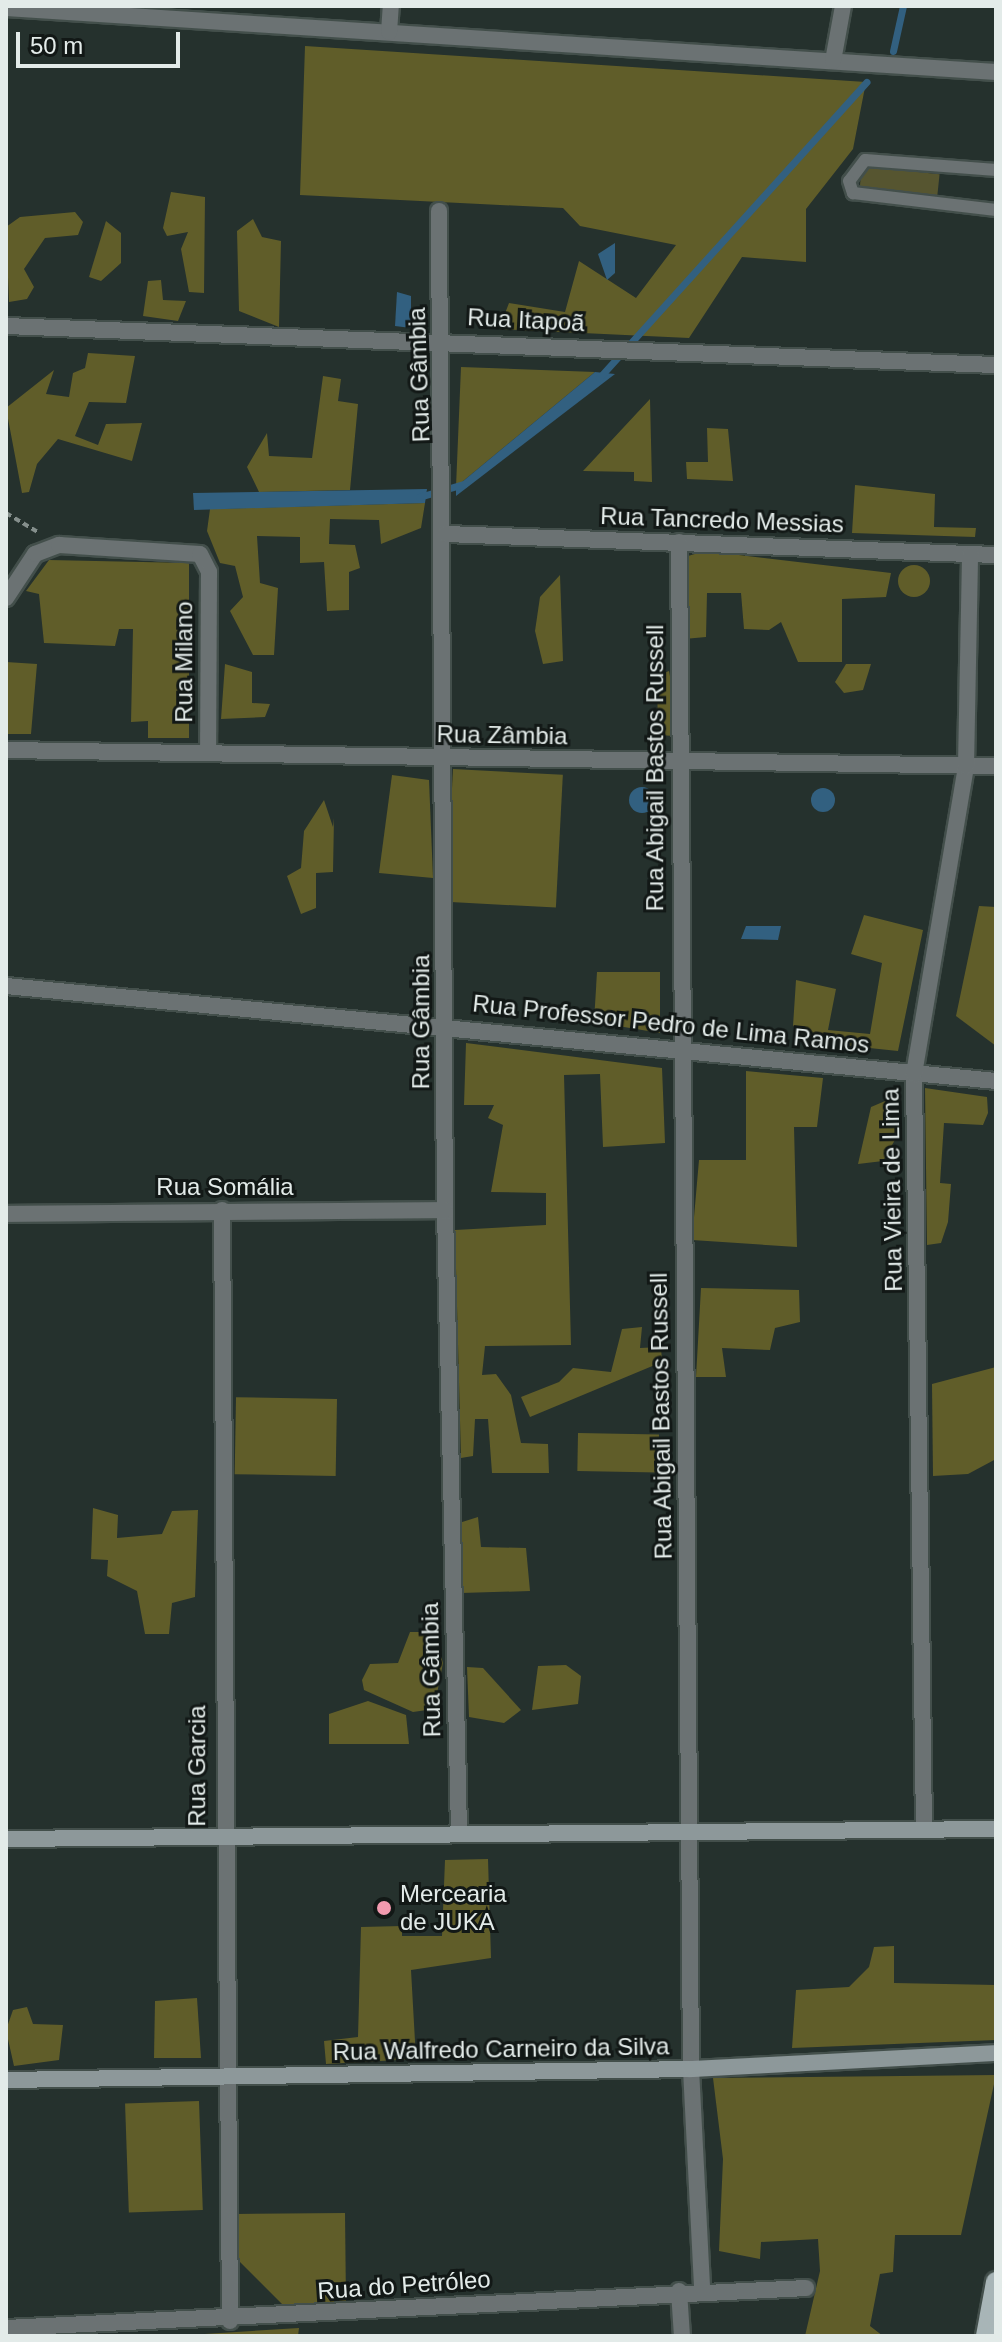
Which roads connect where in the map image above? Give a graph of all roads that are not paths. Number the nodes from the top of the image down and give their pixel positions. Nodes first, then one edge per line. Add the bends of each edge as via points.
1 (391, 6) edge
2 (843, 6) edge
3 (6, 8) edge
4 (389, 32) junction
5 (833, 61) junction
6 (996, 72) edge
7 (996, 170) edge
8 (996, 210) edge
9 (439, 211) dead end
10 (6, 326) edge
11 (442, 340) junction
12 (996, 365) edge
13 (446, 531) junction
14 (679, 542) junction
15 (970, 555) junction
16 (996, 555) edge
17 (6, 598) edge
18 (6, 750) edge
19 (208, 753) junction
20 (442, 758) junction
21 (679, 764) junction
22 (966, 766) junction
23 (996, 766) edge
24 (6, 986) edge
25 (445, 1024) junction
26 (681, 1048) junction
27 (914, 1074) junction
28 (996, 1081) edge
29 (222, 1210) junction
30 (445, 1210) junction
31 (6, 1214) edge
32 (996, 1829) edge
33 (924, 1830) junction
34 (221, 1833) junction
35 (459, 1833) junction
36 (689, 1833) junction
37 (6, 1839) edge
38 (996, 2053) edge
39 (691, 2069) junction
40 (226, 2078) junction
41 (6, 2080) edge
42 (996, 2282) edge
43 (806, 2288) dead end
44 (702, 2289) junction
45 (679, 2291) junction
46 (230, 2321) junction
47 (6, 2328) edge
48 (682, 2336) edge
49 (986, 2336) edge

1 - 4 street
2 - 5 street
3 - 4 street
4 - 5 street
5 - 6 street
7 - 8 lane via 865,160 849,181 853,193
9 - 11 street, Rua Gâmbia
10 - 11 street, Rua Itapoã
11 - 12 street, Rua Itapoã
11 - 13 street, Rua Gâmbia
13 - 14 street, Rua Tancredo Messias
13 - 20 street, Rua Gâmbia
14 - 15 street, Rua Tancredo Messias
14 - 21 street, Rua Abigail Bastos Russell
15 - 16 street, Rua Tancredo Messias
15 - 22 street, Rua Vieira de Lima
17 - 19 street, Rua Milano via 35,554 59,545 200,554 209,572
18 - 19 street, Rua Zâmbia
19 - 20 street, Rua Zâmbia
20 - 21 street, Rua Zâmbia
20 - 25 street, Rua Gâmbia
21 - 22 street, Rua Zâmbia
21 - 26 street, Rua Abigail Bastos Russell
22 - 23 street, Rua Zâmbia
22 - 27 street, Rua Vieira de Lima
24 - 25 street, Rua Professor Pedro de Lima Ramos
25 - 26 street, Rua Professor Pedro de Lima Ramos
25 - 30 street, Rua Gâmbia
26 - 27 street, Rua Professor Pedro de Lima Ramos
26 - 36 street, Rua Abigail Bastos Russell
27 - 28 street, Rua Professor Pedro de Lima Ramos
27 - 33 street, Rua Vieira de Lima
29 - 30 street, Rua Somália
29 - 31 street, Rua Somália
29 - 34 street, Rua Garcia
30 - 35 street, Rua Gâmbia
32 - 33 main road
33 - 36 main road
34 - 35 main road
34 - 37 main road
34 - 40 street, Rua Garcia
35 - 36 main road
36 - 39 street, Rua Abigail Bastos Russell
38 - 39 main road, Rua Walfredo Carneiro da Silva
39 - 40 main road, Rua Walfredo Carneiro da Silva
39 - 44 street, Rua Abigail Bastos Russell
40 - 41 main road, Rua Walfredo Carneiro da Silva
40 - 46 street, Rua Garcia
42 - 49 main road
43 - 44 street, Rua do Petróleo
44 - 45 street, Rua do Petróleo
45 - 46 street, Rua do Petróleo
45 - 48 street
46 - 47 street, Rua do Petróleo

